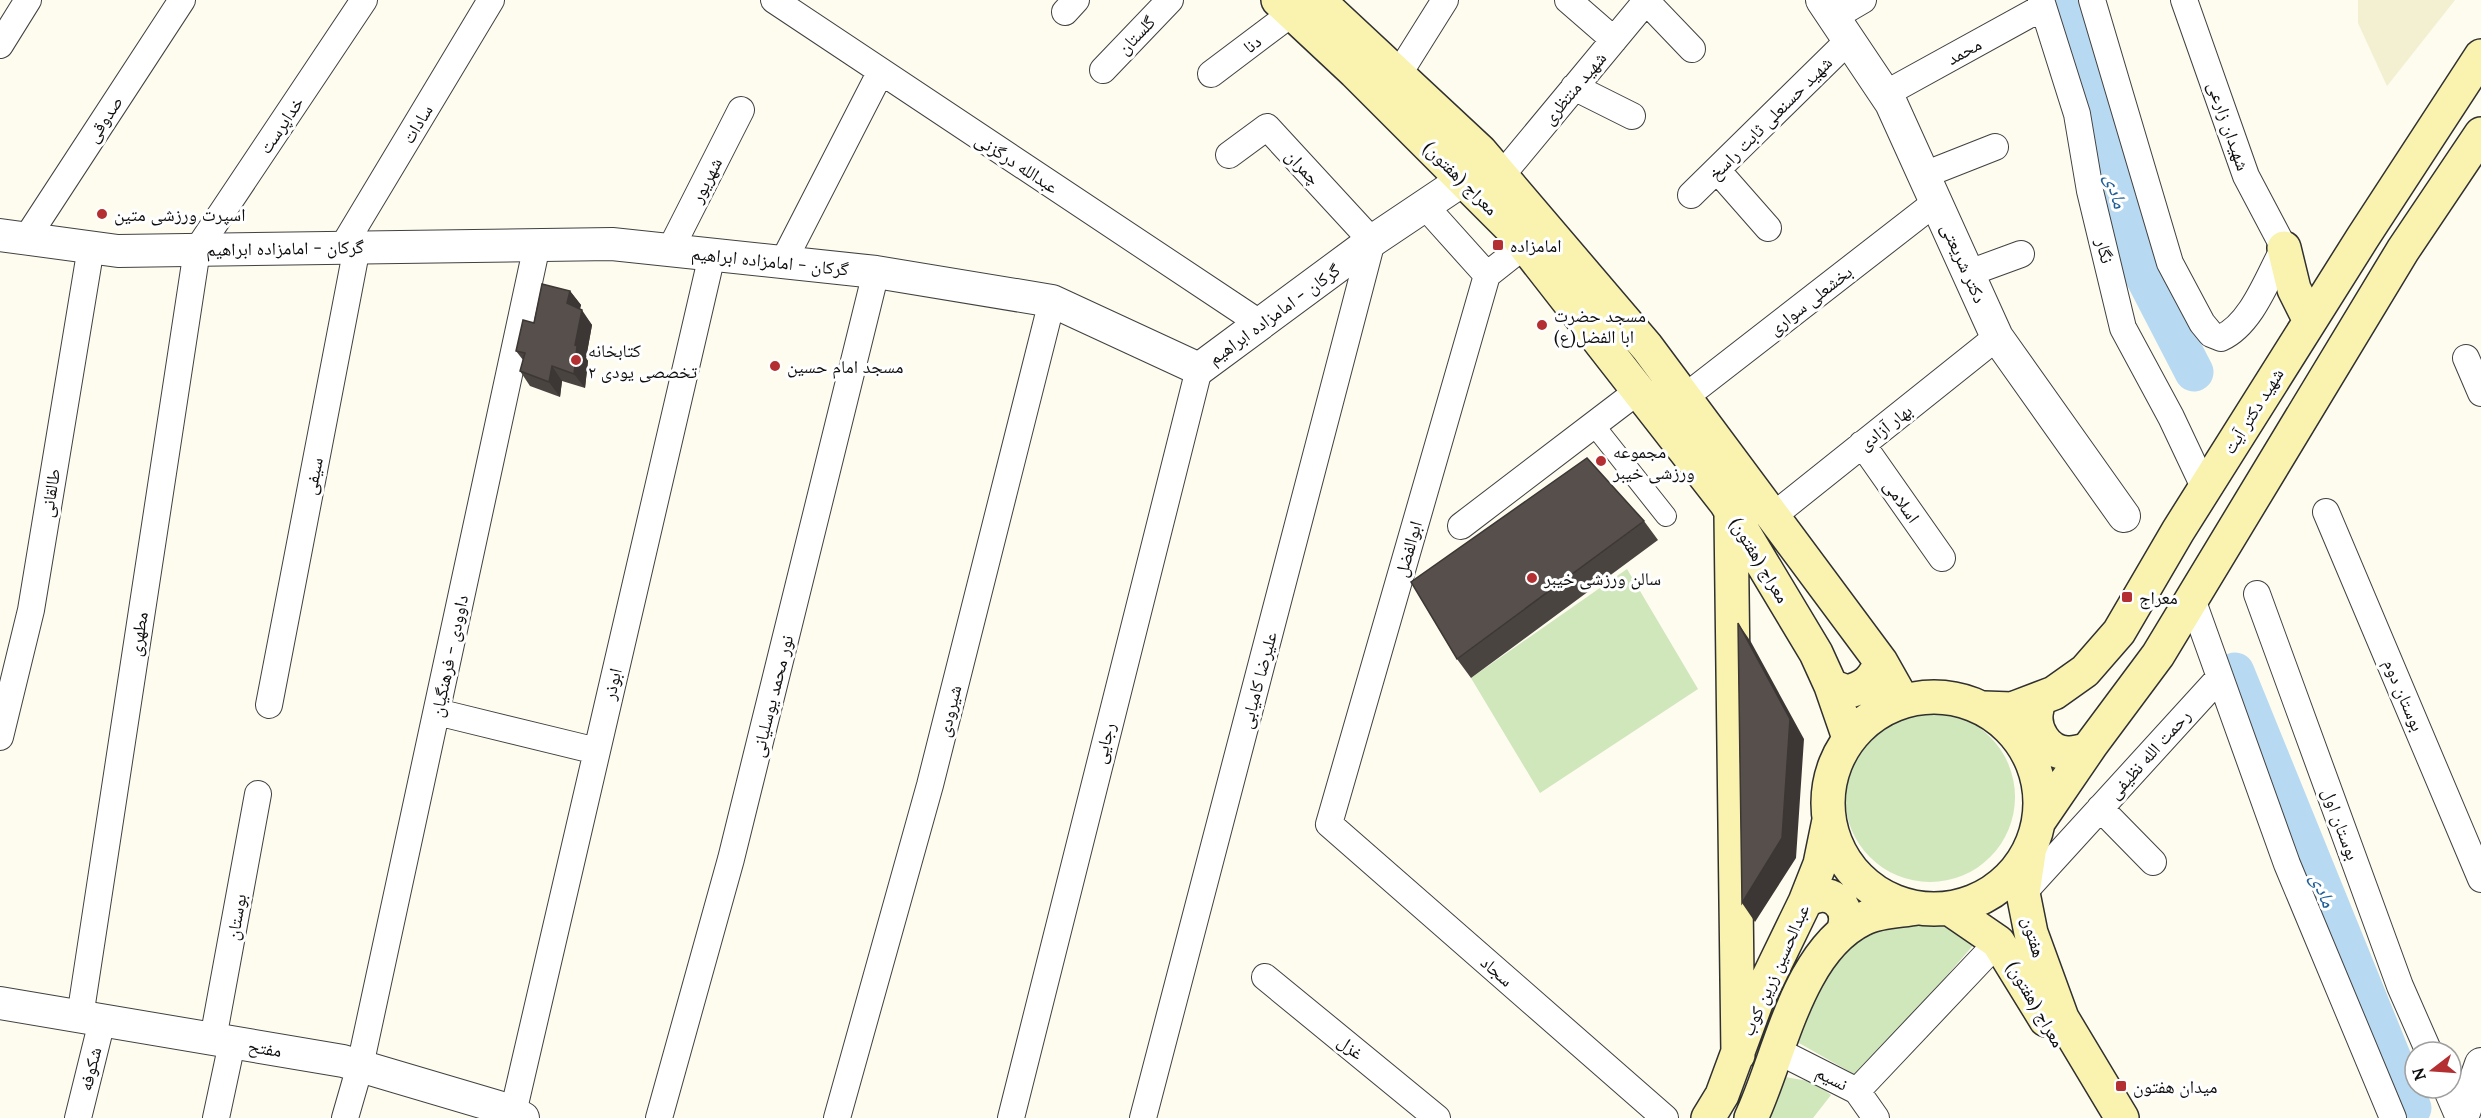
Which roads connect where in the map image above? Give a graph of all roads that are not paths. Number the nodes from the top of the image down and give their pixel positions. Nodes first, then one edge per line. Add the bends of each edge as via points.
1 (182, 0) edge
2 (364, 0) edge
3 (491, 0) edge
4 (774, 0) edge
5 (1170, 0) edge
6 (1445, 0) edge
7 (1568, 0) edge
8 (1863, 0) edge
9 (2092, 0) edge
10 (2184, 0) edge
11 (26, 1) edge
12 (1647, 1) edge
13 (1296, 4) edge
14 (2042, 4) edge
15 (1835, 19) edge
16 (1614, 40) junction
17 (0, 45) edge
18 (1692, 49) dead end
19 (2481, 56) edge
20 (1103, 70) dead end
21 (880, 73) junction
22 (1211, 74) dead end
23 (1398, 75) junction
24 (1574, 87) junction
25 (1885, 94) junction
26 (741, 110) dead end
27 (1632, 116) dead end
28 (2481, 134) edge
29 (1995, 147) dead end
30 (1229, 155) dead end
31 (1717, 170) junction
32 (1501, 176) junction
33 (1463, 180) junction
34 (1930, 189) junction
35 (1691, 195) dead end
36 (1425, 206) junction
37 (1768, 228) dead end
38 (13, 237) edge
39 (1372, 241) junction
40 (537, 245) junction
41 (1525, 245) junction
42 (91, 247) junction
43 (350, 248) junction
44 (2284, 248) junction
45 (197, 250) junction
46 (670, 250) junction
47 (2021, 254) dead end
48 (712, 255) junction
49 (783, 262) junction
50 (876, 272) junction
51 (2341, 272) junction
52 (1969, 273) junction
53 (1487, 275) junction
54 (1052, 301) junction
55 (2310, 321) junction
56 (1261, 324) junction
57 (1997, 338) junction
58 (2466, 358) dead end
59 (1199, 369) junction
60 (1638, 391) junction
61 (2481, 393) edge
62 (1684, 397) junction
63 (1601, 434) dead end
64 (1862, 444) junction
65 (2205, 489) junction
66 (2326, 512) dead end
67 (1731, 513) junction
68 (1666, 516) dead end
69 (1773, 516) junction
70 (2124, 516) dead end
71 (1461, 526) dead end
72 (1942, 558) dead end
73 (2257, 594) dead end
74 (2192, 599) junction
75 (1881, 662) junction
76 (2220, 677) junction
77 (1832, 686) junction
78 (2044, 697) junction
79 (1903, 700) junction
80 (269, 705) dead end
81 (1984, 708) junction
82 (437, 712) junction
83 (0, 737) edge
84 (1849, 738) junction
85 (2087, 750) junction
86 (597, 751) junction
87 (258, 794) dead end
88 (2100, 808) junction
89 (1829, 818) junction
90 (2039, 821) junction
91 (1329, 824) joint
92 (2028, 853) junction
93 (2153, 862) dead end
94 (2481, 879) edge
95 (2023, 893) junction
96 (1805, 902) junction
97 (1917, 908) junction
98 (1950, 909) junction
99 (1843, 931) junction
100 (1998, 942) junction
101 (1265, 977) dead end
102 (0, 1003) edge
103 (2062, 1018) joint
104 (91, 1019) junction
105 (2424, 1040) edge
106 (222, 1041) junction
107 (1778, 1051) junction
108 (1738, 1055) junction
109 (2481, 1064) edge
110 (360, 1066) junction
111 (1857, 1091) junction
112 (2463, 1109) edge
113 (502, 1113) edge
114 (1145, 1117) edge
115 (78, 1118) edge
116 (216, 1118) edge
117 (345, 1118) edge
118 (659, 1118) edge
119 (837, 1118) edge
120 (1011, 1118) edge
121 (1437, 1118) edge
122 (1665, 1118) edge
123 (1708, 1118) edge
124 (1751, 1118) edge
125 (1876, 1118) edge
126 (2103, 1118) edge
127 (2122, 1118) edge
128 (2393, 1118) edge

1 - 38 street, صدوقی
2 - 45 street, خداپرست
3 - 43 street, سادات
4 - 21 street, عبدالله درگزنی
5 - 20 street, گلستان
6 - 23 street
7 - 16 street
8 - 15 street, شهید حسنعلی ثابت راسخ
9 - 44 street via 2170,262 2211,334 2221,338 2234,332
10 - 44 street, شهیدان زارعی via 2246,176
11 - 17 street
12 - 16 street, شهید منتظری
12 - 18 street
13 - 22 street, دنا
13 - 23 main road, معراج (هفتون)
13 - 33 main road, معراج (هفتون)
14 - 25 street, محمد
14 - 65 street, نگار via 2077,114 2090,191 2123,328
15 - 25 street, دکتر شریعتی
15 - 31 street, شهید حسنعلی ثابت راسخ
16 - 24 street, شهید منتظری
19 - 51 main road, شهید دکتر آیت
21 - 49 street
21 - 56 street, عبدالله درگزنی
23 - 32 main road, معراج (هفتون)
24 - 27 street
24 - 32 street, شهید منتظری
25 - 34 street, دکتر شریعتی
26 - 46 street, شهریور
28 - 74 main road via 2403,250
29 - 34 street, بخشعلی سواری
30 - 39 street, چمران via 1266,127
31 - 35 street, شهید حسنعلی ثابت راسخ
31 - 37 street
32 - 62 main road, معراج (هفتون) via 1647,347
33 - 36 street, گرکان - امامزاده ابراهیم
33 - 41 main road, معراج (هفتون)
34 - 52 street, دکتر شریعتی
34 - 62 street, بخشعلی سواری
36 - 39 street, گرکان - امامزاده ابراهیم
36 - 53 street
38 - 42 street, گرکان - امامزاده ابراهیم
39 - 56 street, گرکان - امامزاده ابراهیم
39 - 114 street, علیرضا کامیابی
40 - 43 street, گرکان - امامزاده ابراهیم
40 - 46 street, گرکان - امامزاده ابراهیم via 612,244
40 - 82 street, داوودی - فرهنگیان
41 - 53 street
41 - 60 main road, معراج (هفتون)
42 - 45 street, گرکان - امامزاده ابراهیم via 118,251
42 - 83 street, طالقانی via 31,610
43 - 45 street, گرکان - امامزاده ابراهیم
43 - 80 street, سیفی
44 - 51 main road via 2309,264
44 - 55 main road via 2294,288
45 - 104 street, مطهری
46 - 48 street, گرکان - امامزاده ابراهیم
47 - 52 street
48 - 49 street, گرکان - امامزاده ابراهیم
48 - 86 street, ابوذر
49 - 50 street, گرکان - امامزاده ابراهیم
50 - 54 street, گرکان - امامزاده ابراهیم
50 - 118 street, نور محمد یوسلیانی via 730,860
51 - 55 main road, شهید دکتر آیت
52 - 57 street, دکتر شریعتی
53 - 91 street, ابوالفضل
54 - 59 street, گرکان - امامزاده ابراهیم
54 - 119 street, شیرودی via 930,785
55 - 65 main road, شهید دکتر آیت
56 - 59 street, گرکان - امامزاده ابراهیم
57 - 64 street, بهار آزادی
57 - 70 street, دکتر شریعتی
58 - 61 street
59 - 120 street, رجایی
60 - 67 main road, معراج (هفتون)
60 - 71 street
62 - 69 main road, معراج (هفتون)
63 - 68 street
64 - 69 street, بهار آزادی
64 - 72 street, اسلامی
65 - 78 main road, شهید دکتر آیت via 2119,632 2085,671
66 - 94 street, بوستان دوم
67 - 77 main road, معراج (هفتون)
67 - 108 main road
69 - 75 main road, معراج (هفتون)
73 - 105 street, بوستان اول via 2400,986
74 - 76 street
74 - 85 main road via 2158,655
75 - 77 main road via 1864,687 1847,692
75 - 79 main road, معراج (هفتون)
76 - 88 street, رحمت الله نظیفی
76 - 128 street via 2287,864
77 - 84 main road, معراج (هفتون)
78 - 81 main road, شهید دکتر آیت via 2013,709
78 - 85 main road via 2035,720 2044,741 2054,750 2067,753
79 - 81 main road via 1930,696 1958,699
79 - 84 main road via 1864,722
81 - 90 main road via 2010,729 2030,756 2040,788
82 - 86 street
82 - 110 street, داوودی - فرهنگیان
84 - 89 main road via 1828,790
85 - 90 main road
86 - 113 street, ابوذر
87 - 106 street, بوستان
88 - 93 street
88 - 95 street, رحمت الله نظیفی
89 - 96 main road, عبدالحسین زرین کوب via 1820,864
89 - 97 main road via 1839,850 1858,877 1885,897
90 - 92 main road
91 - 122 street, سجاد
92 - 95 main road, هفتون
92 - 98 main road via 2009,880 1982,899
95 - 103 main road, هفتون via 2031,933
96 - 99 main road via 1818,895 1834,897 1846,915
96 - 108 main road, عبدالحسین زرین کوب via 1756,1003
97 - 98 main road
97 - 99 main road, عبدالحسین زرین کوب via 1865,918
98 - 100 main road, معراج (هفتون)
99 - 107 main road, عبدالحسین زرین کوب via 1810,972
100 - 111 street
100 - 126 main road, معراج (هفتون)
101 - 121 street, غزل
102 - 104 street, مفتح
103 - 127 main road, معراج (هفتون)
104 - 106 street, مفتح
104 - 115 street, شکوفه
106 - 110 street, مفتح
106 - 116 street
107 - 111 street, نسیم
107 - 124 main road, عبدالحسین زرین کوب
108 - 123 main road, عبدالحسین زرین کوب
109 - 112 street
110 - 113 street, مفتح
110 - 117 street, داوودی - فرهنگیان
111 - 125 street, نسیم

